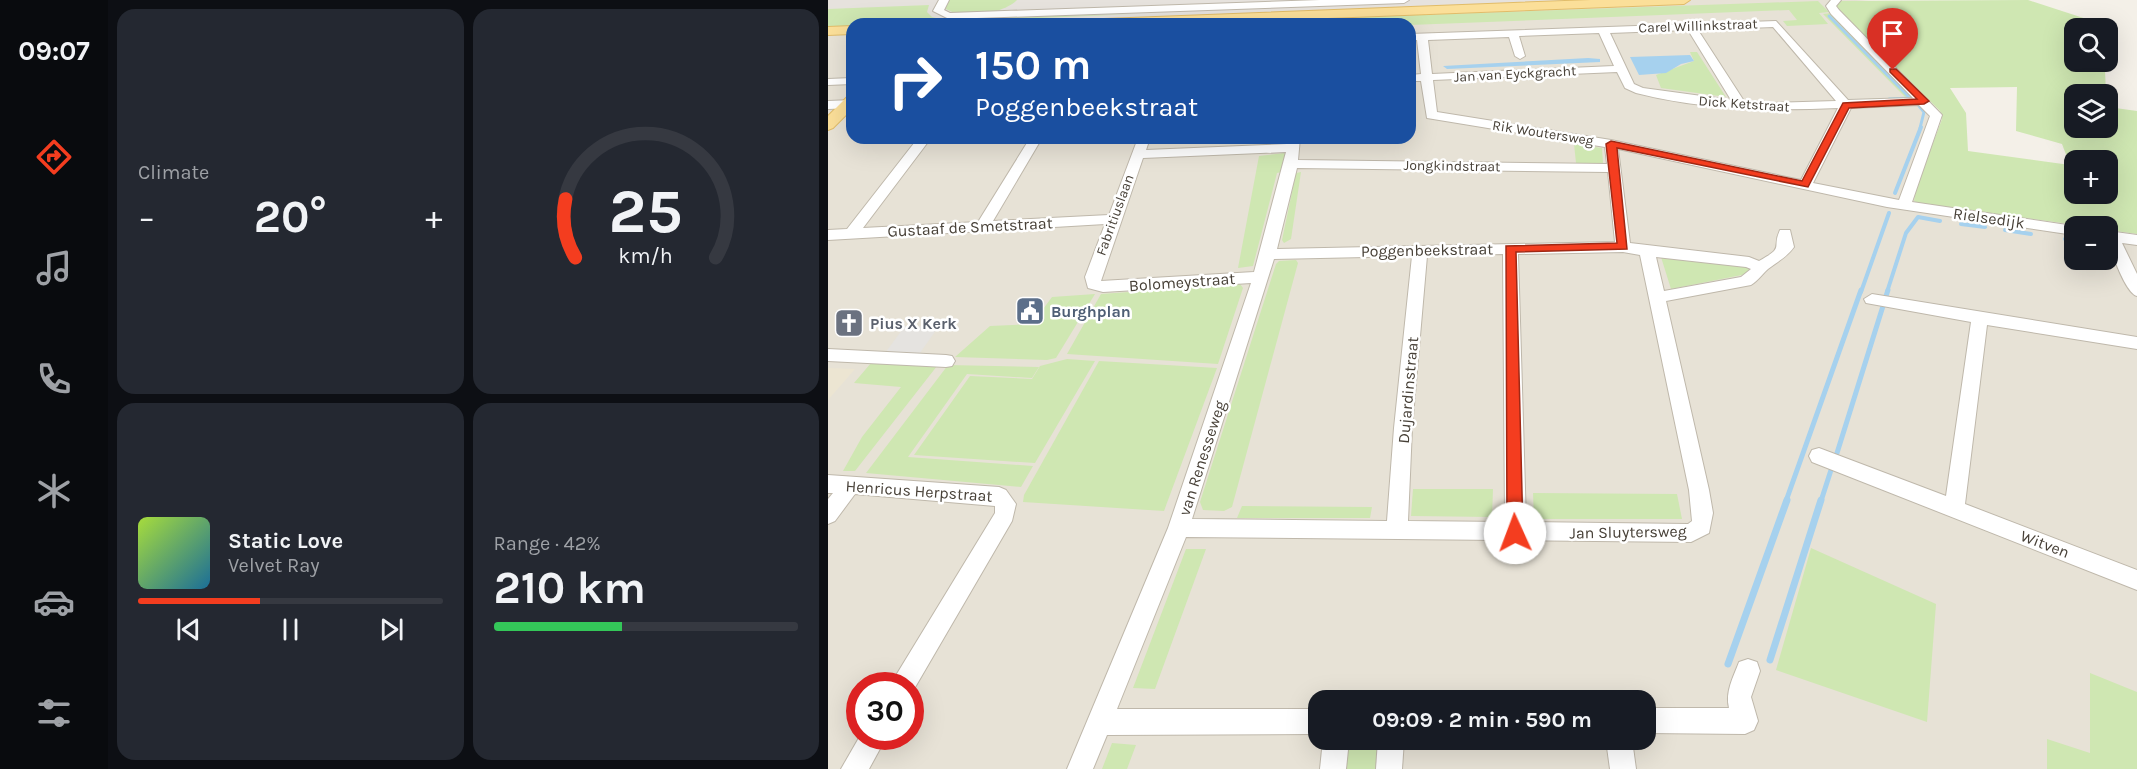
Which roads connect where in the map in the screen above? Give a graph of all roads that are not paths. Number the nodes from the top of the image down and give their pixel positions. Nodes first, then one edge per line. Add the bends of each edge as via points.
1 (944, 0) edge
2 (1404, 0) edge
3 (1684, 0) edge
4 (1836, 6) edge
5 (1230, 18) edge
6 (1690, 26) junction
7 (1603, 30) junction
8 (846, 32) edge
9 (828, 33) edge
10 (1513, 33) junction
11 (1416, 37) edge
12 (1422, 37) junction
13 (1520, 56) dead end
14 (1620, 69) junction
15 (1416, 78) edge
16 (1426, 78) junction
17 (846, 81) edge
18 (828, 82) edge
19 (1924, 101) junction
20 (846, 103) edge
21 (828, 105) edge
22 (1846, 105) junction
23 (1742, 106) junction
24 (846, 108) edge
25 (828, 125) edge
26 (920, 144) edge
27 (1032, 144) edge
28 (1142, 144) edge
29 (1611, 144) junction
30 (1292, 150) edge
31 (1138, 154) junction
32 (1613, 168) junction
33 (1805, 185) junction
34 (1904, 205) junction
35 (1112, 219) junction
36 (983, 226) junction
37 (2064, 229) edge
38 (1785, 233) dead end
39 (851, 234) junction
40 (828, 235) edge
41 (2118, 237) edge
42 (2137, 240) edge
43 (1623, 247) junction
44 (1510, 249) junction
45 (1420, 251) junction
46 (1647, 251) junction
47 (2118, 252) edge
48 (1268, 254) junction
49 (1760, 267) junction
50 (1260, 277) junction
51 (1103, 287) joint
52 (2137, 291) edge
53 (1658, 297) junction
54 (1872, 299) dead end
55 (1980, 318) junction
56 (2137, 343) edge
57 (828, 355) edge
58 (946, 361) dead end
59 (1819, 456) dead end
60 (828, 484) edge
61 (850, 486) junction
62 (1954, 508) junction
63 (828, 515) edge
64 (1179, 528) junction
65 (1397, 530) junction
66 (1515, 533) junction
67 (2137, 580) edge
68 (1748, 671) dead end
69 (912, 672) edge
70 (1656, 721) edge
71 (1098, 722) junction
72 (1308, 722) edge
73 (866, 750) edge
74 (1335, 750) edge
75 (1390, 750) edge
76 (1621, 750) edge
77 (854, 769) edge
78 (1080, 769) edge
79 (1333, 769) edge
80 (1389, 769) edge
81 (1623, 769) edge

1 - 2 street via 938,11 949,16
3 - 5 main road
4 - 19 street
6 - 7 street, Carel Willinkstraat
6 - 22 street, Carel Willinkstraat via 1776,24
6 - 23 street
7 - 10 street, Carel Willinkstraat
7 - 14 street, Dick Ketstraat
8 - 9 main road
10 - 12 street, Carel Willinkstraat
10 - 13 street
11 - 12 street, Carel Willinkstraat
12 - 16 street
14 - 16 street, Jan van Eyckgracht
14 - 23 street, Dick Ketstraat via 1629,86 1640,91
15 - 16 street, Jan van Eyckgracht
16 - 29 street, Rik Woutersweg via 1431,115
17 - 18 street
19 - 22 street, Dick Ketstraat
19 - 34 street via 1936,119
20 - 21 street
22 - 23 street, Dick Ketstraat
22 - 33 street
24 - 25 main road
26 - 39 street
27 - 36 street
28 - 31 street, Fabritiuslaan
29 - 32 street
29 - 33 street, Rik Woutersweg
30 - 31 street, Jongkindstraat
30 - 32 street, Jongkindstraat
30 - 48 street, van Renesseweg
31 - 35 street, Fabritiuslaan
32 - 43 street
33 - 34 street, Rik Woutersweg
34 - 37 street, Rielsedijk
35 - 36 street, Gustaaf de Smetstraat
35 - 51 street, Fabritiuslaan via 1093,277 1094,284
36 - 39 street, Gustaaf de Smetstraat
38 - 49 street via 1786,247 1778,257
39 - 40 street, Gustaaf de Smetstraat
41 - 42 street
43 - 44 street, Poggenbeekstraat
43 - 46 street
44 - 45 street, Poggenbeekstraat
44 - 66 street
45 - 48 street, Poggenbeekstraat
45 - 65 street, Dujardinstraat
46 - 49 street via 1749,262
46 - 53 street, Jan Sluytersweg
47 - 52 street
48 - 50 street, van Renesseweg
49 - 53 street via 1756,275 1745,281
50 - 51 street, Bolomeystraat
50 - 64 street, van Renesseweg
53 - 66 street, Jan Sluytersweg via 1703,513 1702,526 1691,533
54 - 55 street
55 - 56 street
55 - 62 street
57 - 58 street
59 - 62 street, Witven
60 - 61 street, Henricus Herpstraat
61 - 63 street
61 - 69 street, Henricus Herpstraat via 999,496 1006,504 1005,515
62 - 67 street, Witven
64 - 65 street, Jan Sluytersweg
64 - 71 street, van Renesseweg
65 - 66 street, Jan Sluytersweg
68 - 70 street via 1739,697 1745,721
71 - 72 street
71 - 78 street, van Renesseweg
73 - 77 street
74 - 79 street
75 - 80 street
76 - 81 street

